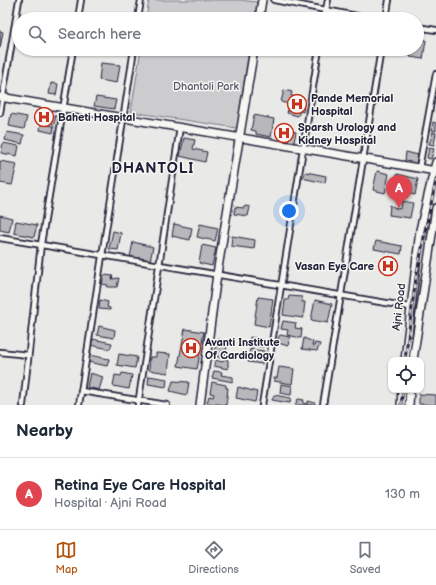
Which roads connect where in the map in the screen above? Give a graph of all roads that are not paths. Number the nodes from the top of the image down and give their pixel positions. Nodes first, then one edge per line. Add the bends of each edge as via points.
1 (20, 0) edge
2 (80, 0) edge
3 (141, 0) edge
4 (262, 0) edge
5 (274, 0) edge
6 (328, 0) edge
7 (389, 0) edge
8 (326, 11) junction
9 (18, 12) edge
10 (79, 12) edge
11 (139, 12) edge
12 (260, 12) edge
13 (332, 12) edge
14 (387, 12) edge
15 (424, 28) edge
16 (436, 30) edge
17 (12, 41) edge
18 (72, 56) edge
19 (133, 56) edge
20 (253, 56) edge
21 (318, 56) edge
22 (380, 56) edge
23 (436, 74) edge
24 (1, 97) edge
25 (65, 108) junction
26 (0, 113) edge
27 (124, 118) junction
28 (180, 127) junction
29 (241, 137) junction
30 (303, 148) junction
31 (362, 157) junction
32 (436, 162) edge
33 (419, 168) junction
34 (435, 171) edge
35 (433, 190) edge
36 (436, 208) edge
37 (434, 232) edge
38 (0, 238) edge
39 (41, 244) junction
40 (102, 255) junction
41 (160, 264) junction
42 (217, 274) junction
43 (281, 285) junction
44 (340, 295) junction
45 (410, 307) junction
46 (0, 352) edge
47 (28, 355) junction
48 (405, 357) edge
49 (413, 357) edge
50 (81, 391) junction
51 (402, 393) edge
52 (410, 393) edge
53 (138, 403) edge
54 (23, 405) edge
55 (78, 405) edge
56 (167, 405) edge
57 (200, 405) edge
58 (262, 405) edge
59 (323, 405) edge
60 (400, 405) edge
61 (409, 405) edge

1 - 9 street
2 - 10 street
3 - 11 street
4 - 12 street
5 - 8 street
6 - 8 street
7 - 14 street
8 - 13 street
15 - 16 street
17 - 24 street
18 - 25 street
19 - 27 street
20 - 29 street
21 - 30 street
22 - 31 street
23 - 33 street
24 - 25 street
24 - 26 street
25 - 27 street
25 - 39 street
27 - 28 street
27 - 40 street
28 - 29 street
28 - 41 street
29 - 30 street
29 - 42 street
30 - 31 street
30 - 43 street
31 - 33 street
31 - 44 street
32 - 34 street, Ajni Road
33 - 34 street
34 - 35 street, Ajni Road
35 - 45 street, Ajni Road via 420,230
36 - 37 street
37 - 49 street
38 - 39 street
39 - 40 street
39 - 47 street
40 - 41 street
40 - 50 street
41 - 42 street
41 - 53 street
42 - 43 street
42 - 57 street
43 - 44 street
43 - 58 street
44 - 45 street
44 - 59 street
45 - 48 street, Ajni Road
46 - 47 street
47 - 54 street
50 - 53 street
50 - 55 street
51 - 60 street
52 - 61 street
53 - 56 street

